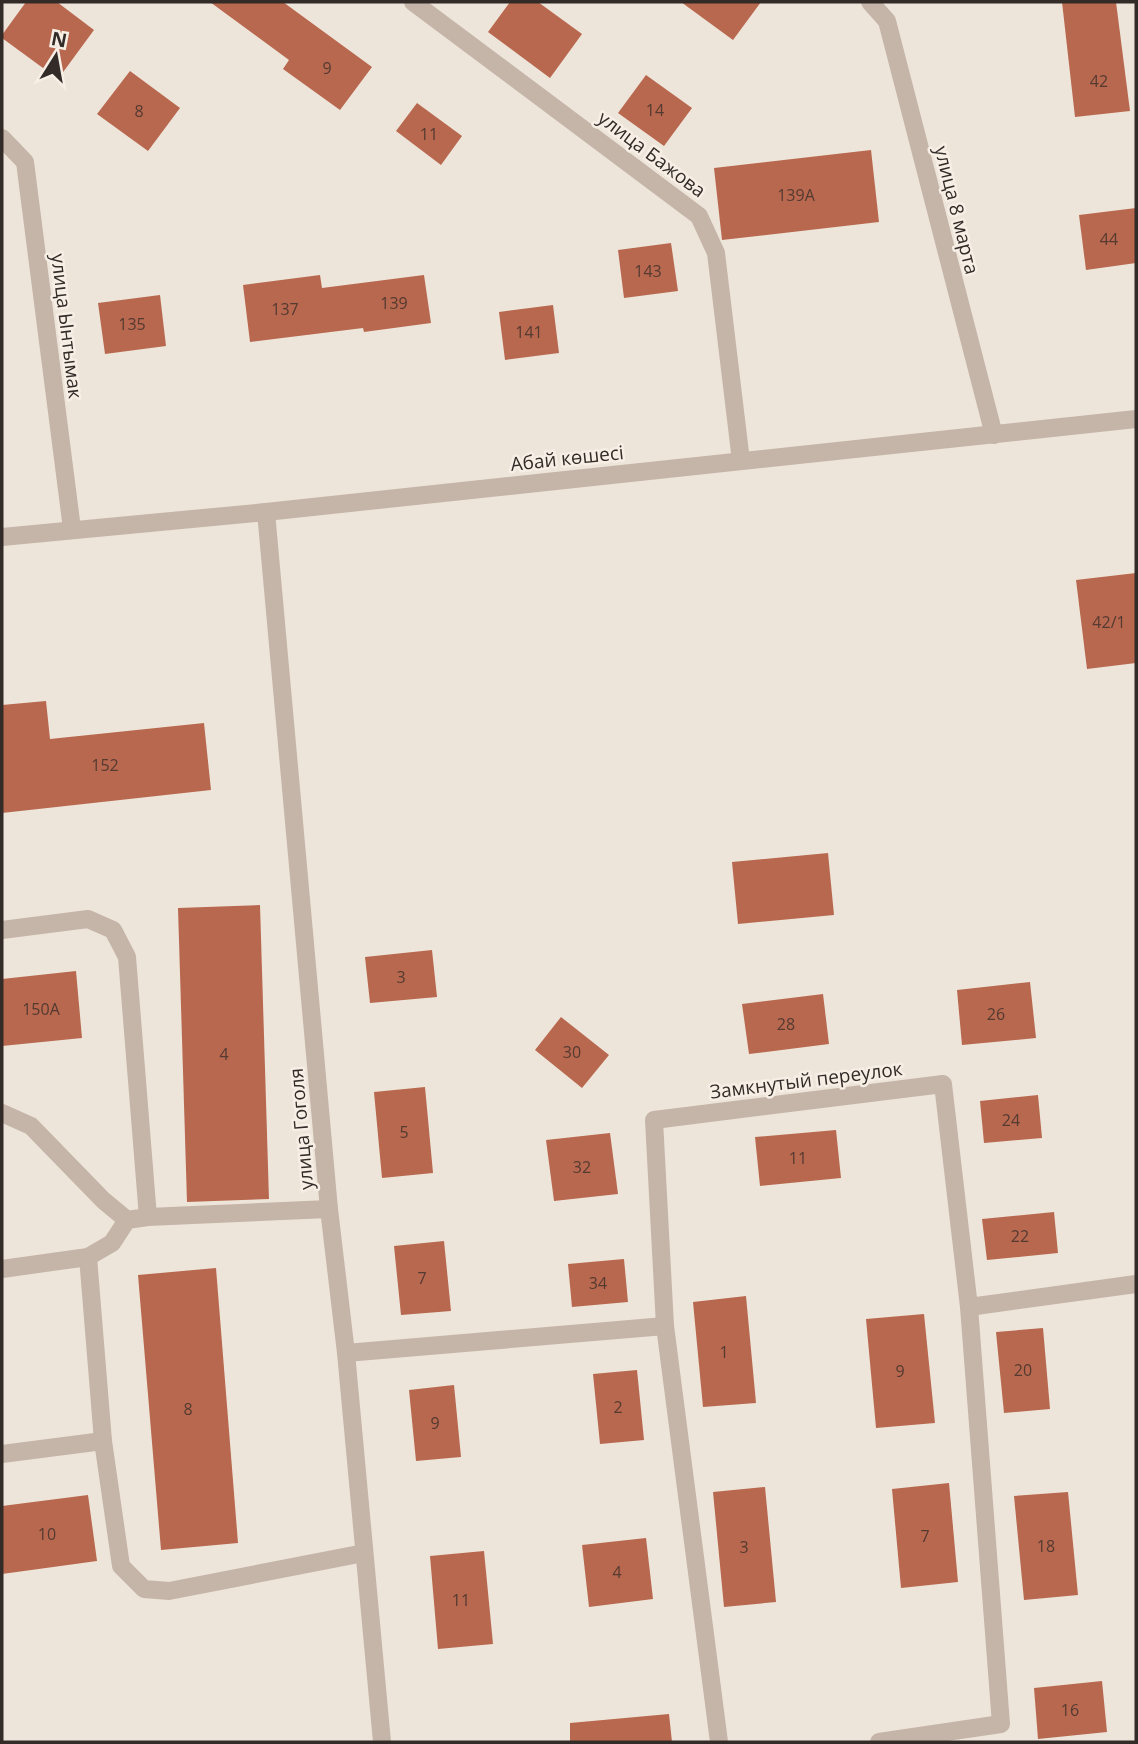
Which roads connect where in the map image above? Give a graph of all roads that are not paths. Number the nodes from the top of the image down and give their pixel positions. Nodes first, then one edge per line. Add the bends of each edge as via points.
1 (413, 2) edge
2 (870, 2) edge
3 (2, 138) edge
4 (1136, 419) edge
5 (994, 435) junction
6 (741, 461) junction
7 (266, 512) junction
8 (72, 530) junction
9 (2, 537) edge
10 (2, 930) edge
11 (2, 1113) edge
12 (329, 1209) junction
13 (148, 1217) junction
14 (127, 1220) junction
15 (88, 1257) junction
16 (2, 1269) edge
17 (1136, 1284) edge
18 (969, 1307) junction
19 (665, 1326) junction
20 (346, 1353) junction
21 (103, 1441) junction
22 (2, 1454) edge
23 (364, 1553) junction
24 (382, 1742) edge
25 (719, 1742) edge
26 (879, 1742) edge

1 - 6 street, улица Бажова via 699,216 716,253
2 - 5 street, улица 8 марта via 887,20
3 - 8 street, улица Ынтымак via 25,162
4 - 5 street, Абай көшесі
5 - 6 street, Абай көшесі
6 - 7 street, Абай көшесі
7 - 8 street, Абай көшесі
7 - 12 street, улица Гоголя
8 - 9 street, Абай көшесі
10 - 13 street via 88,919 113,930 127,957
11 - 14 street via 31,1126
12 - 13 street
12 - 20 street, улица Гоголя
13 - 14 street
14 - 15 street via 112,1243
15 - 16 street
15 - 21 street
17 - 18 street
18 - 19 street, Замкнутый переулок via 943,1084 654,1120
18 - 26 street, Замкнутый переулок via 1001,1724
19 - 20 street
19 - 25 street, Замкнутый переулок
20 - 23 street, улица Гоголя
21 - 22 street
21 - 23 street via 121,1566 144,1589 169,1591
23 - 24 street, улица Гоголя

